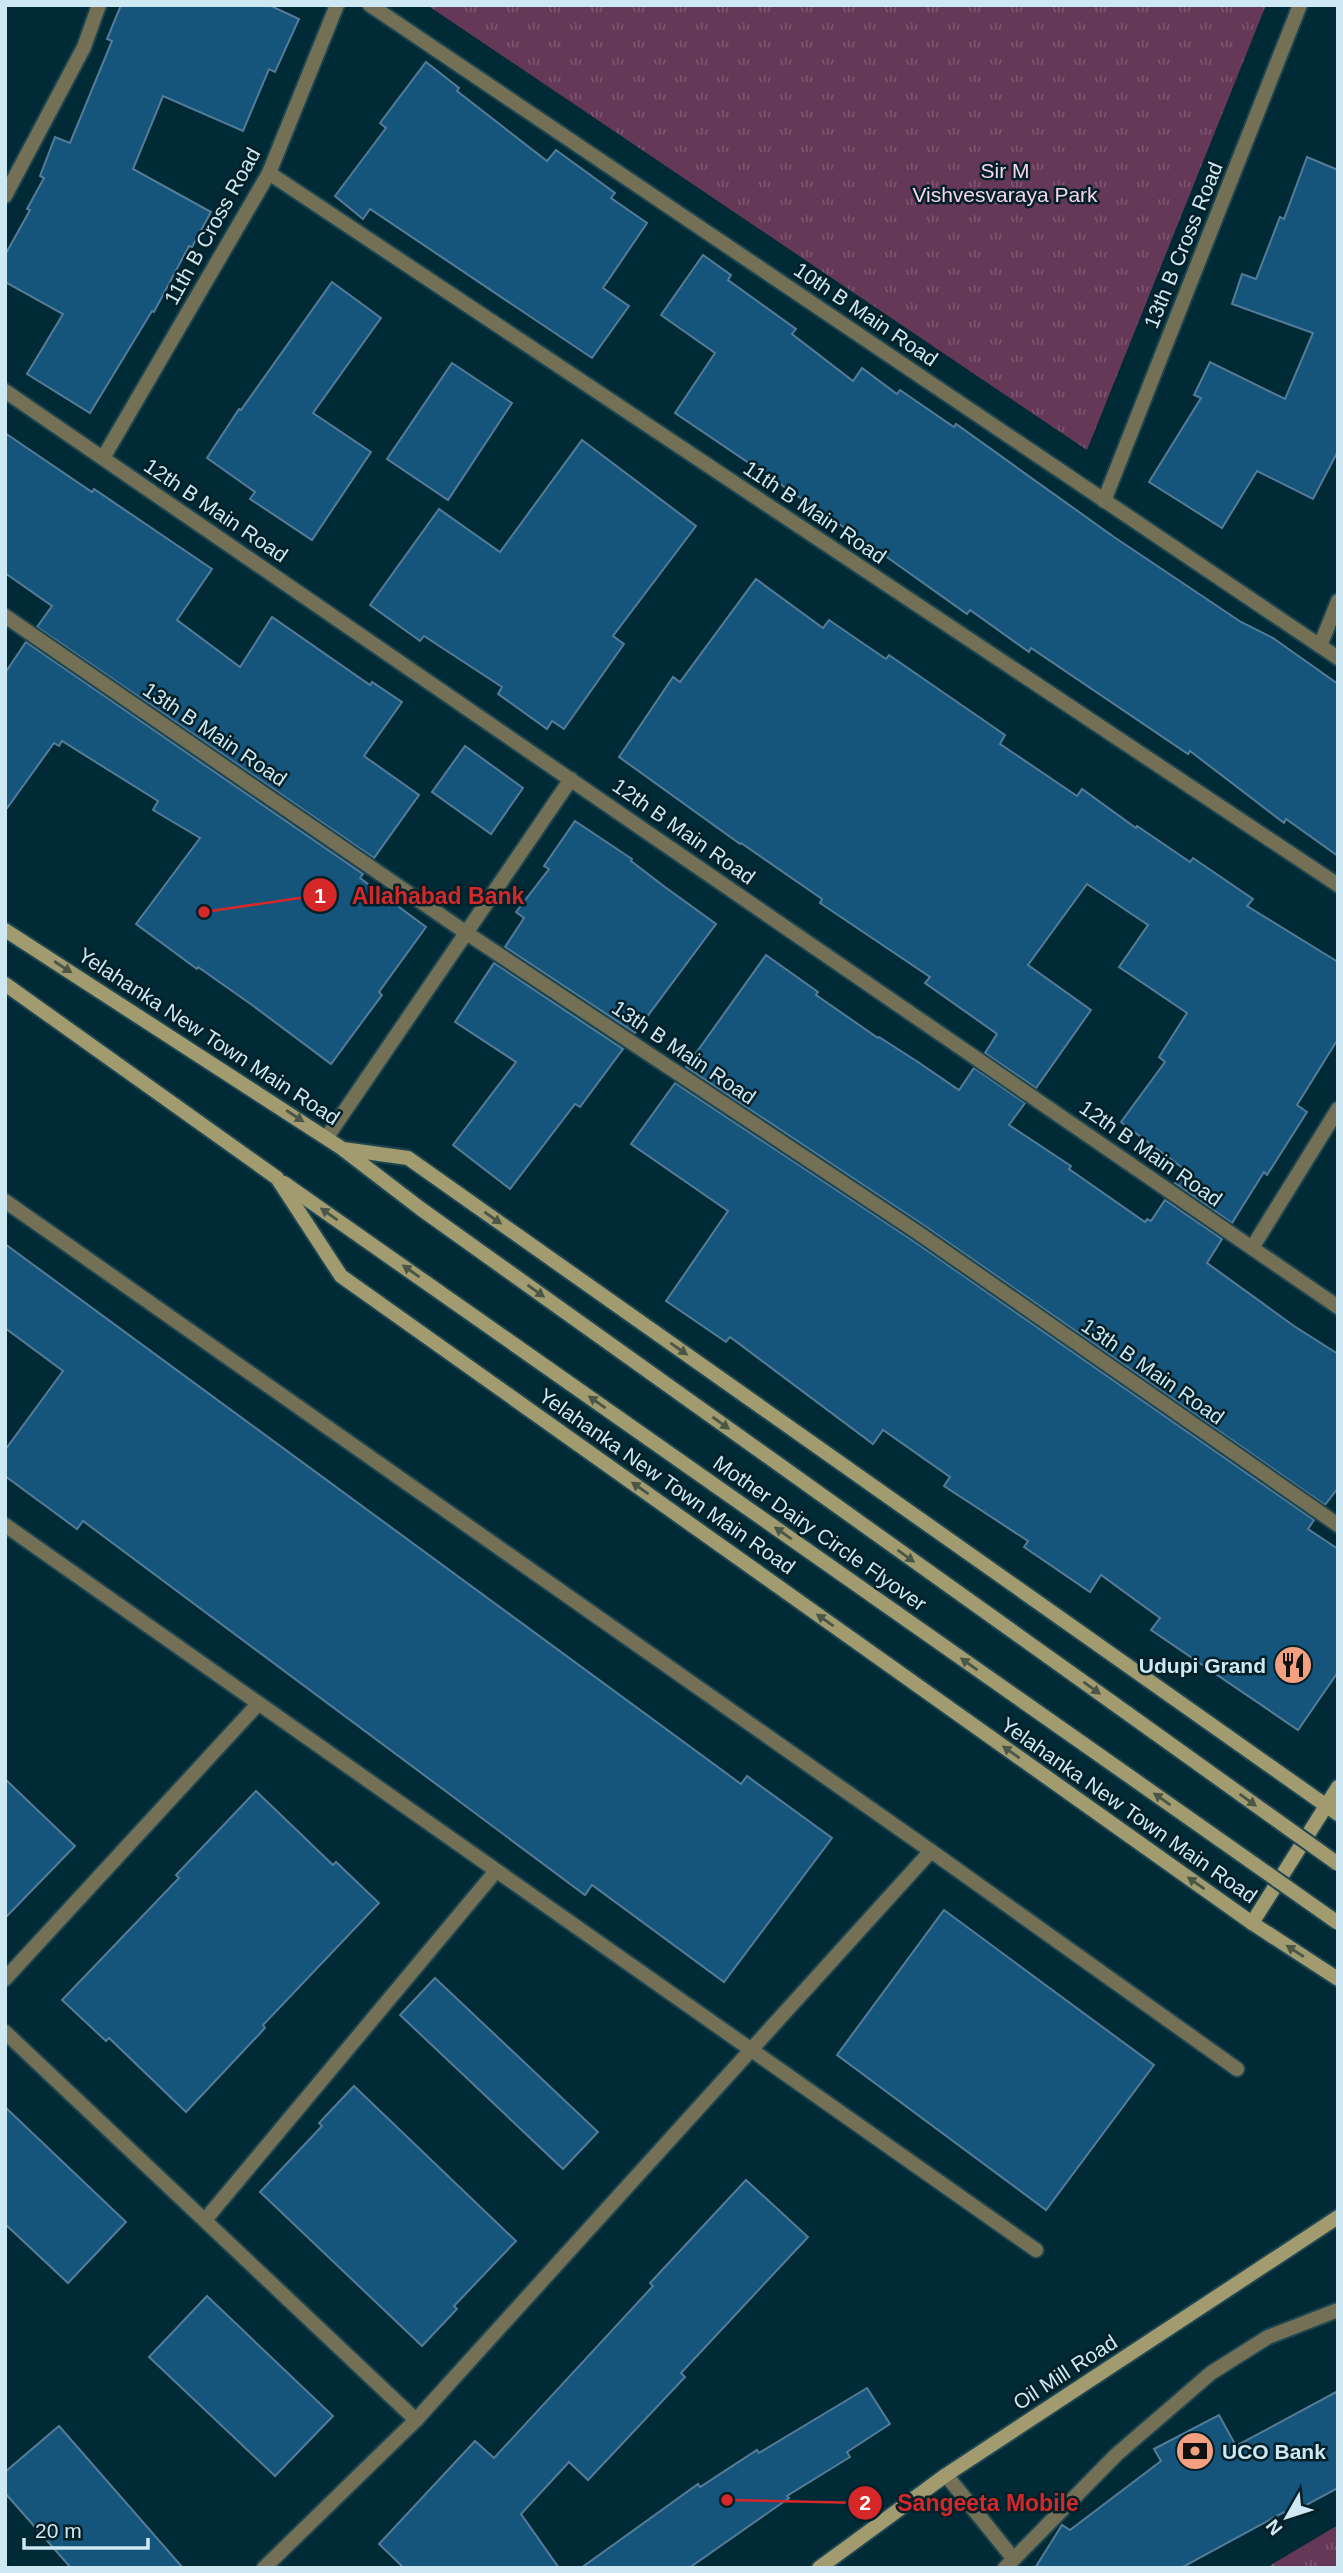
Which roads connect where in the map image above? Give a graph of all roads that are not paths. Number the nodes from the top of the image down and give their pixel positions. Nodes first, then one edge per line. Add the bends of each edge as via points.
1 (99, 5) edge
2 (337, 5) edge
3 (370, 5) edge
4 (1300, 5) edge
5 (269, 173) junction
6 (5, 196) edge
7 (5, 391) edge
8 (103, 458) junction
9 (1104, 501) junction
10 (1338, 601) edge
11 (5, 616) edge
12 (1320, 646) junction
13 (1338, 658) edge
14 (571, 779) junction
15 (1338, 885) edge
16 (5, 930) edge
17 (468, 934) junction
18 (5, 984) edge
19 (1338, 1109) edge
20 (327, 1137) junction
21 (343, 1149) junction
22 (277, 1178) junction
23 (5, 1201) edge
24 (1252, 1248) junction
25 (1338, 1307) edge
26 (5, 1525) edge
27 (1338, 1525) edge
28 (258, 1704) junction
29 (1338, 1787) edge
30 (1332, 1809) edge
31 (931, 1851) junction
32 (1338, 1864) edge
33 (496, 1871) junction
34 (1252, 1923) junction
35 (1338, 1923) edge
36 (5, 1979) edge
37 (1338, 1979) edge
38 (5, 2032) edge
39 (751, 2050) junction
40 (1237, 2069) dead end
41 (1338, 2217) edge
42 (205, 2220) junction
43 (1036, 2250) dead end
44 (1338, 2309) edge
45 (416, 2420) junction
46 (946, 2475) junction
47 (1009, 2563) edge
48 (264, 2568) edge
49 (819, 2568) edge

1 - 6 street via 84,47
2 - 5 street, 11th B Cross Road
3 - 9 street, 10th B Main Road
4 - 9 street, 13th B Cross Road
5 - 8 street, 11th B Cross Road
5 - 15 street, 11th B Main Road
7 - 8 street, 12th B Main Road
8 - 14 street, 12th B Main Road
9 - 12 street, 10th B Main Road
10 - 12 street
11 - 17 street, 13th B Main Road
12 - 13 street, 10th B Main Road
14 - 17 street
14 - 24 street, 12th B Main Road
16 -> 20 main road, Yelahanka New Town Main Road
17 - 20 street
17 - 27 street, 13th B Main Road via 917,1232
18 - 22 main road, Yelahanka New Town Main Road
19 - 24 street
20 - 21 main road, Yelahanka New Town Main Road
21 -> 30 main road, Yelahanka New Town Main Road via 408,1158
21 -> 32 main road, Mother Dairy Circle Flyover, bridge
34 -> 22 main road, Yelahanka New Town Main Road via 341,1276
35 -> 22 main road, Mother Dairy Circle Flyover, bridge
23 - 31 street
24 - 25 street, 12th B Main Road
26 - 28 street
28 - 33 street
28 - 36 street
29 - 30 main road
30 - 34 main road
31 - 39 street
31 - 40 street
33 - 39 street
33 - 42 street
37 -> 34 main road, Yelahanka New Town Main Road
38 - 42 street
39 - 43 street
39 - 45 street
41 - 46 main road, Oil Mill Road
42 - 45 street
44 - 47 street via 1268,2337 1211,2374 1116,2455
45 - 48 street
46 - 47 street
46 - 49 main road, Oil Mill Road

